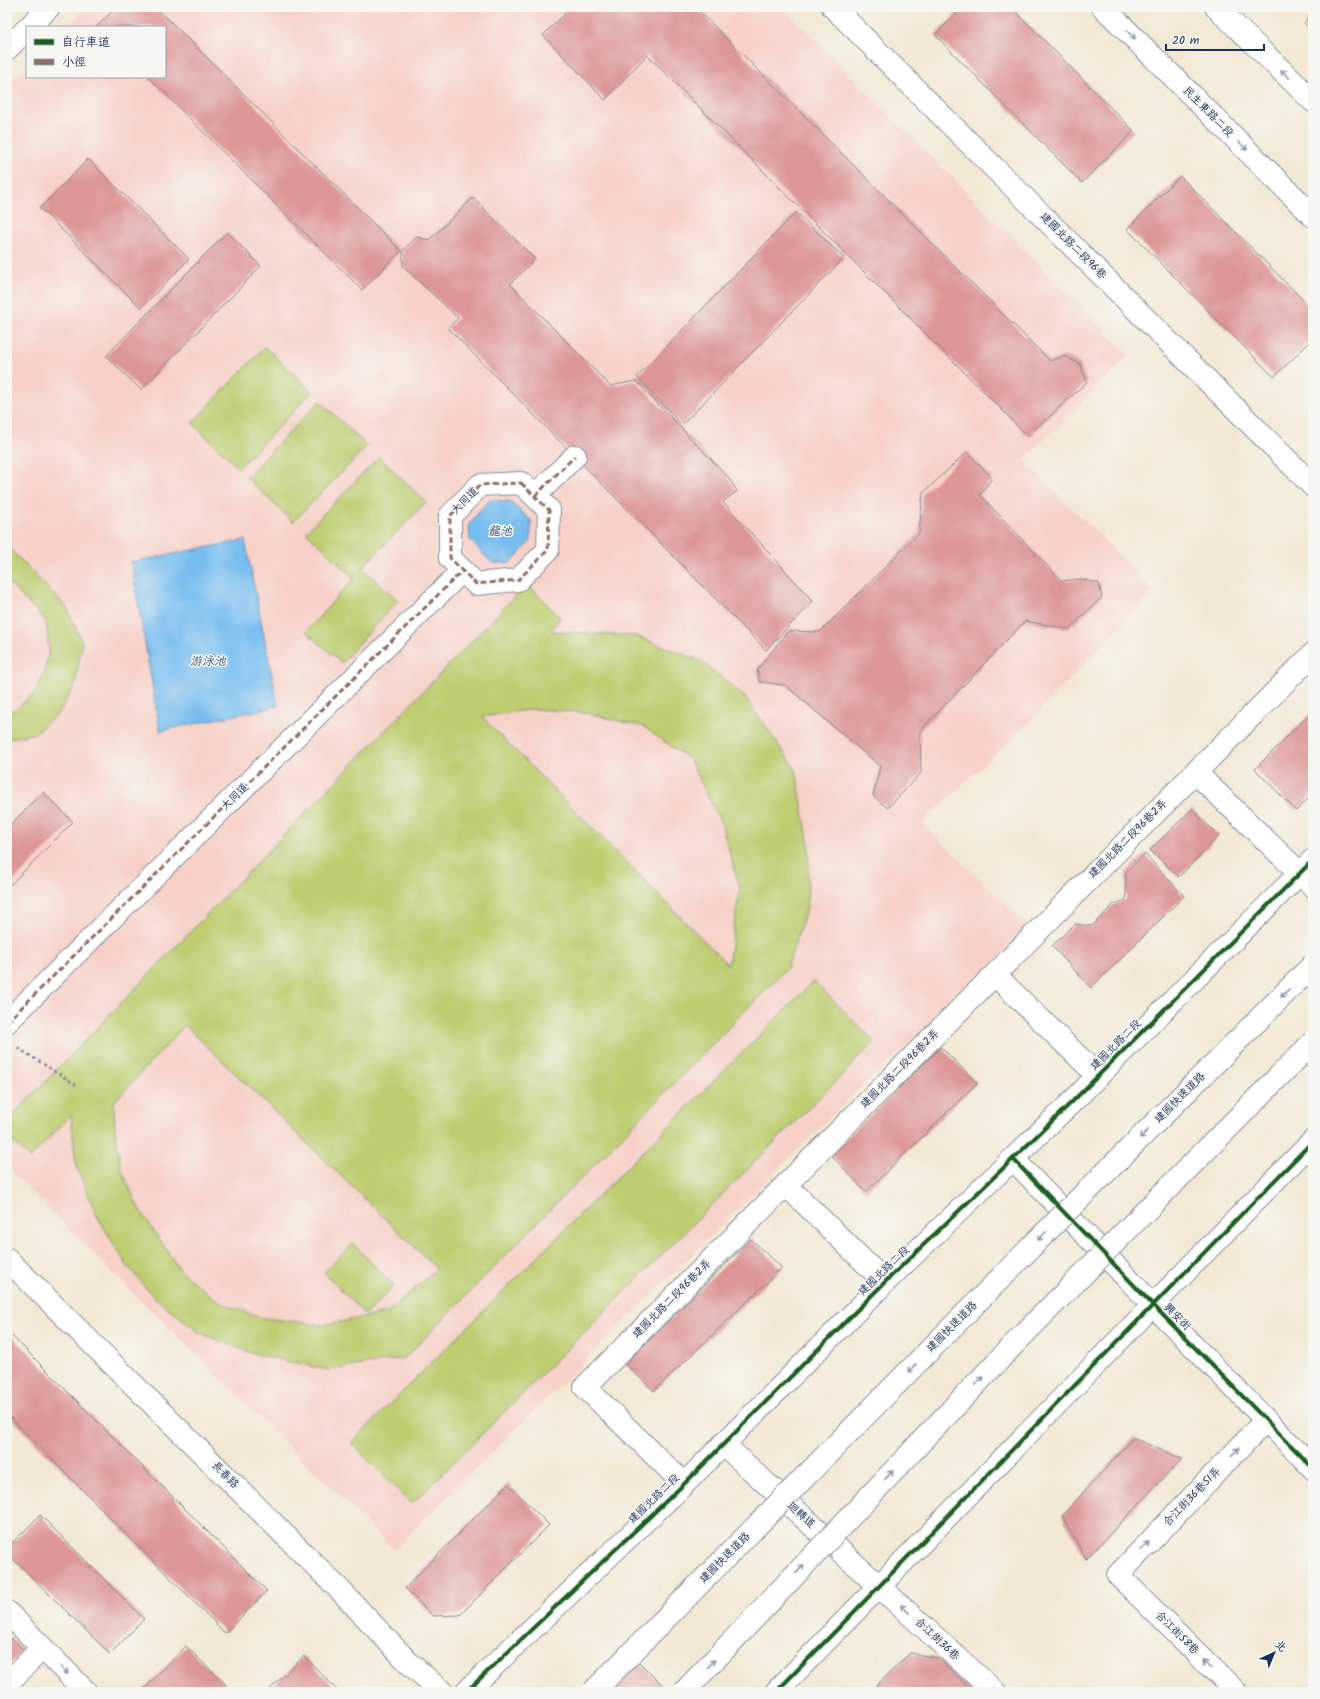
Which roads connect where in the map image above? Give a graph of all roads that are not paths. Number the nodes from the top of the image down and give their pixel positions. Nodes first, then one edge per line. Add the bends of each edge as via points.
1 (49, 7) edge
2 (1103, 7) edge
3 (1216, 7) edge
4 (841, 10) edge
5 (30, 26) edge
6 (26, 30) edge
7 (7, 49) edge
8 (1313, 102) edge
9 (1313, 216) edge
10 (575, 456) dead end
11 (1313, 486) edge
12 (535, 496) junction
13 (462, 571) junction
14 (1313, 654) edge
15 (1196, 772) junction
16 (1308, 873) edge
17 (1313, 965) edge
18 (994, 974) junction
19 (7, 1022) edge
20 (1313, 1042) edge
21 (1098, 1076) junction
22 (1313, 1141) edge
23 (1013, 1159) junction
24 (786, 1185) junction
25 (7, 1259) edge
26 (885, 1282) junction
27 (1153, 1305) junction
28 (1266, 1420) junction
29 (722, 1444) junction
30 (1313, 1468) edge
31 (684, 1484) junction
32 (1118, 1575) joint
33 (879, 1585) junction
34 (7, 1612) edge
35 (42, 1648) junction
36 (7, 1684) edge
37 (1229, 1690) edge
38 (86, 1692) edge
39 (442, 1692) edge
40 (466, 1692) edge
41 (593, 1692) edge
42 (684, 1692) edge
43 (776, 1692) edge
44 (995, 1692) edge

1 - 5 main road
2 -> 9 main road, 民生東路二段
8 -> 3 main road
4 - 11 main road, 建國北路二段96巷
6 - 7 main road
10 - 12 main road
12 - 13 main road, 大同道 via 521,483 480,485 450,516 450,558
12 - 13 main road, 大同道 via 549,510 548,550 518,580 476,584
13 - 19 main road, 大同道
14 - 15 main road, 建國北路二段96巷2弄
15 - 16 main road
15 - 18 main road, 建國北路二段96巷2弄
16 - 21 main road, 建國北路二段
17 -> 41 main road, 建國快速道路, bridge
18 - 21 main road
18 - 24 main road, 建國北路二段96巷2弄
42 -> 20 main road, bridge via 1013,1345
21 - 23 main road, 建國北路二段
22 - 27 main road
23 - 26 main road, 建國北路二段
23 - 27 main road, 興安街
24 - 26 main road
24 - 31 main road, 建國北路二段96巷2弄 via 585,1387
25 - 39 main road, 長春路 via 340,1590 408,1662
26 - 29 main road, 建國北路二段
27 - 28 main road, 興安街
27 - 33 main road
28 - 30 main road, 興安街
32 -> 28 main road, 合江街36巷51弄
29 - 31 main road, 建國北路二段
29 - 33 main road, 迴轉道
31 - 40 main road, 建國北路二段
37 -> 32 main road, 合江街58巷
33 - 43 main road
44 -> 33 main road, 合江街36巷
34 - 35 main road
35 - 36 main road
35 -> 38 main road

